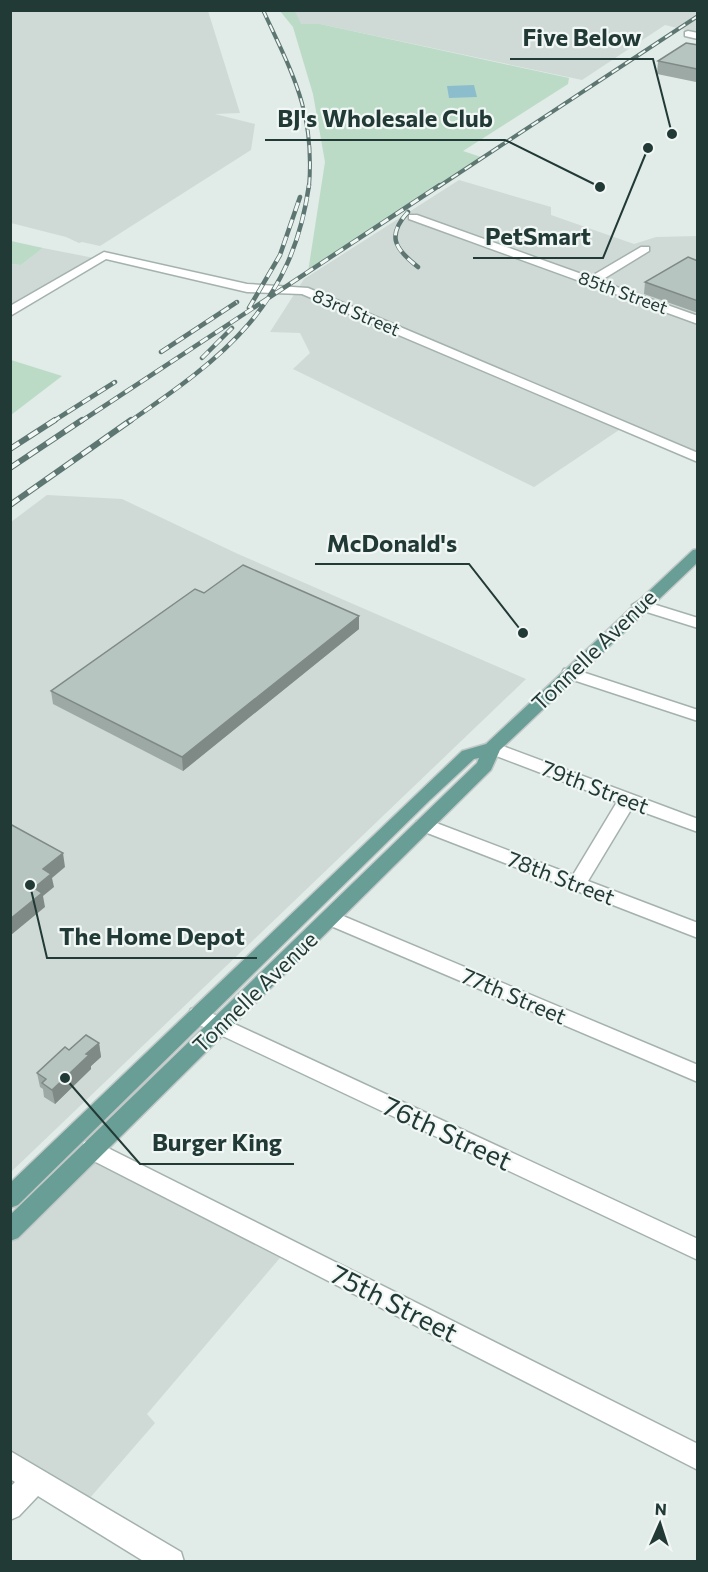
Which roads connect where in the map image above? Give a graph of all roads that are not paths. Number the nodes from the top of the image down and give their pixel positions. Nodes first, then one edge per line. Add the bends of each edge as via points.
1 (413, 217) dead end
2 (645, 249) dead end
3 (591, 281) junction
4 (10, 312) edge
5 (698, 320) edge
6 (698, 458) edge
7 (698, 553) edge
8 (640, 605) junction
9 (698, 622) edge
10 (570, 673) junction
11 (698, 716) edge
12 (492, 748) junction
13 (627, 800) junction
14 (424, 825) junction
15 (698, 826) edge
16 (577, 884) junction
17 (331, 918) junction
18 (698, 931) edge
19 (198, 1015) junction
20 (219, 1027) junction
21 (698, 1074) edge
22 (92, 1149) junction
23 (10, 1198) edge
24 (10, 1231) edge
25 (698, 1250) edge
26 (698, 1458) edge
27 (10, 1464) edge
28 (35, 1479) junction
29 (10, 1507) edge
30 (171, 1562) edge

1 - 3 street, 85th Street
2 - 3 street
3 - 5 street, 85th Street
4 - 6 street, 83rd Street via 104,255 247,288 304,291
7 - 8 main road, Tonnelle Avenue
8 - 9 street
8 - 10 main road, Tonnelle Avenue
10 - 11 street
10 - 12 main road, Tonnelle Avenue
12 - 13 street, 79th Street
12 - 14 main road, Tonnelle Avenue via 484,766
12 - 19 main road, Tonnelle Avenue via 468,755
13 - 15 street, 79th Street
13 - 16 street
14 - 16 street, 78th Street
14 - 17 main road, Tonnelle Avenue
16 - 18 street, 78th Street
17 - 20 main road, Tonnelle Avenue
17 - 21 street, 77th Street
19 - 20 street, 76th Street
19 - 23 main road, Tonnelle Avenue
20 - 22 main road, Tonnelle Avenue
20 - 25 street, 76th Street
22 - 24 main road, Tonnelle Avenue
22 - 26 street, 75th Street
27 - 28 street
28 - 29 street
28 - 30 street

